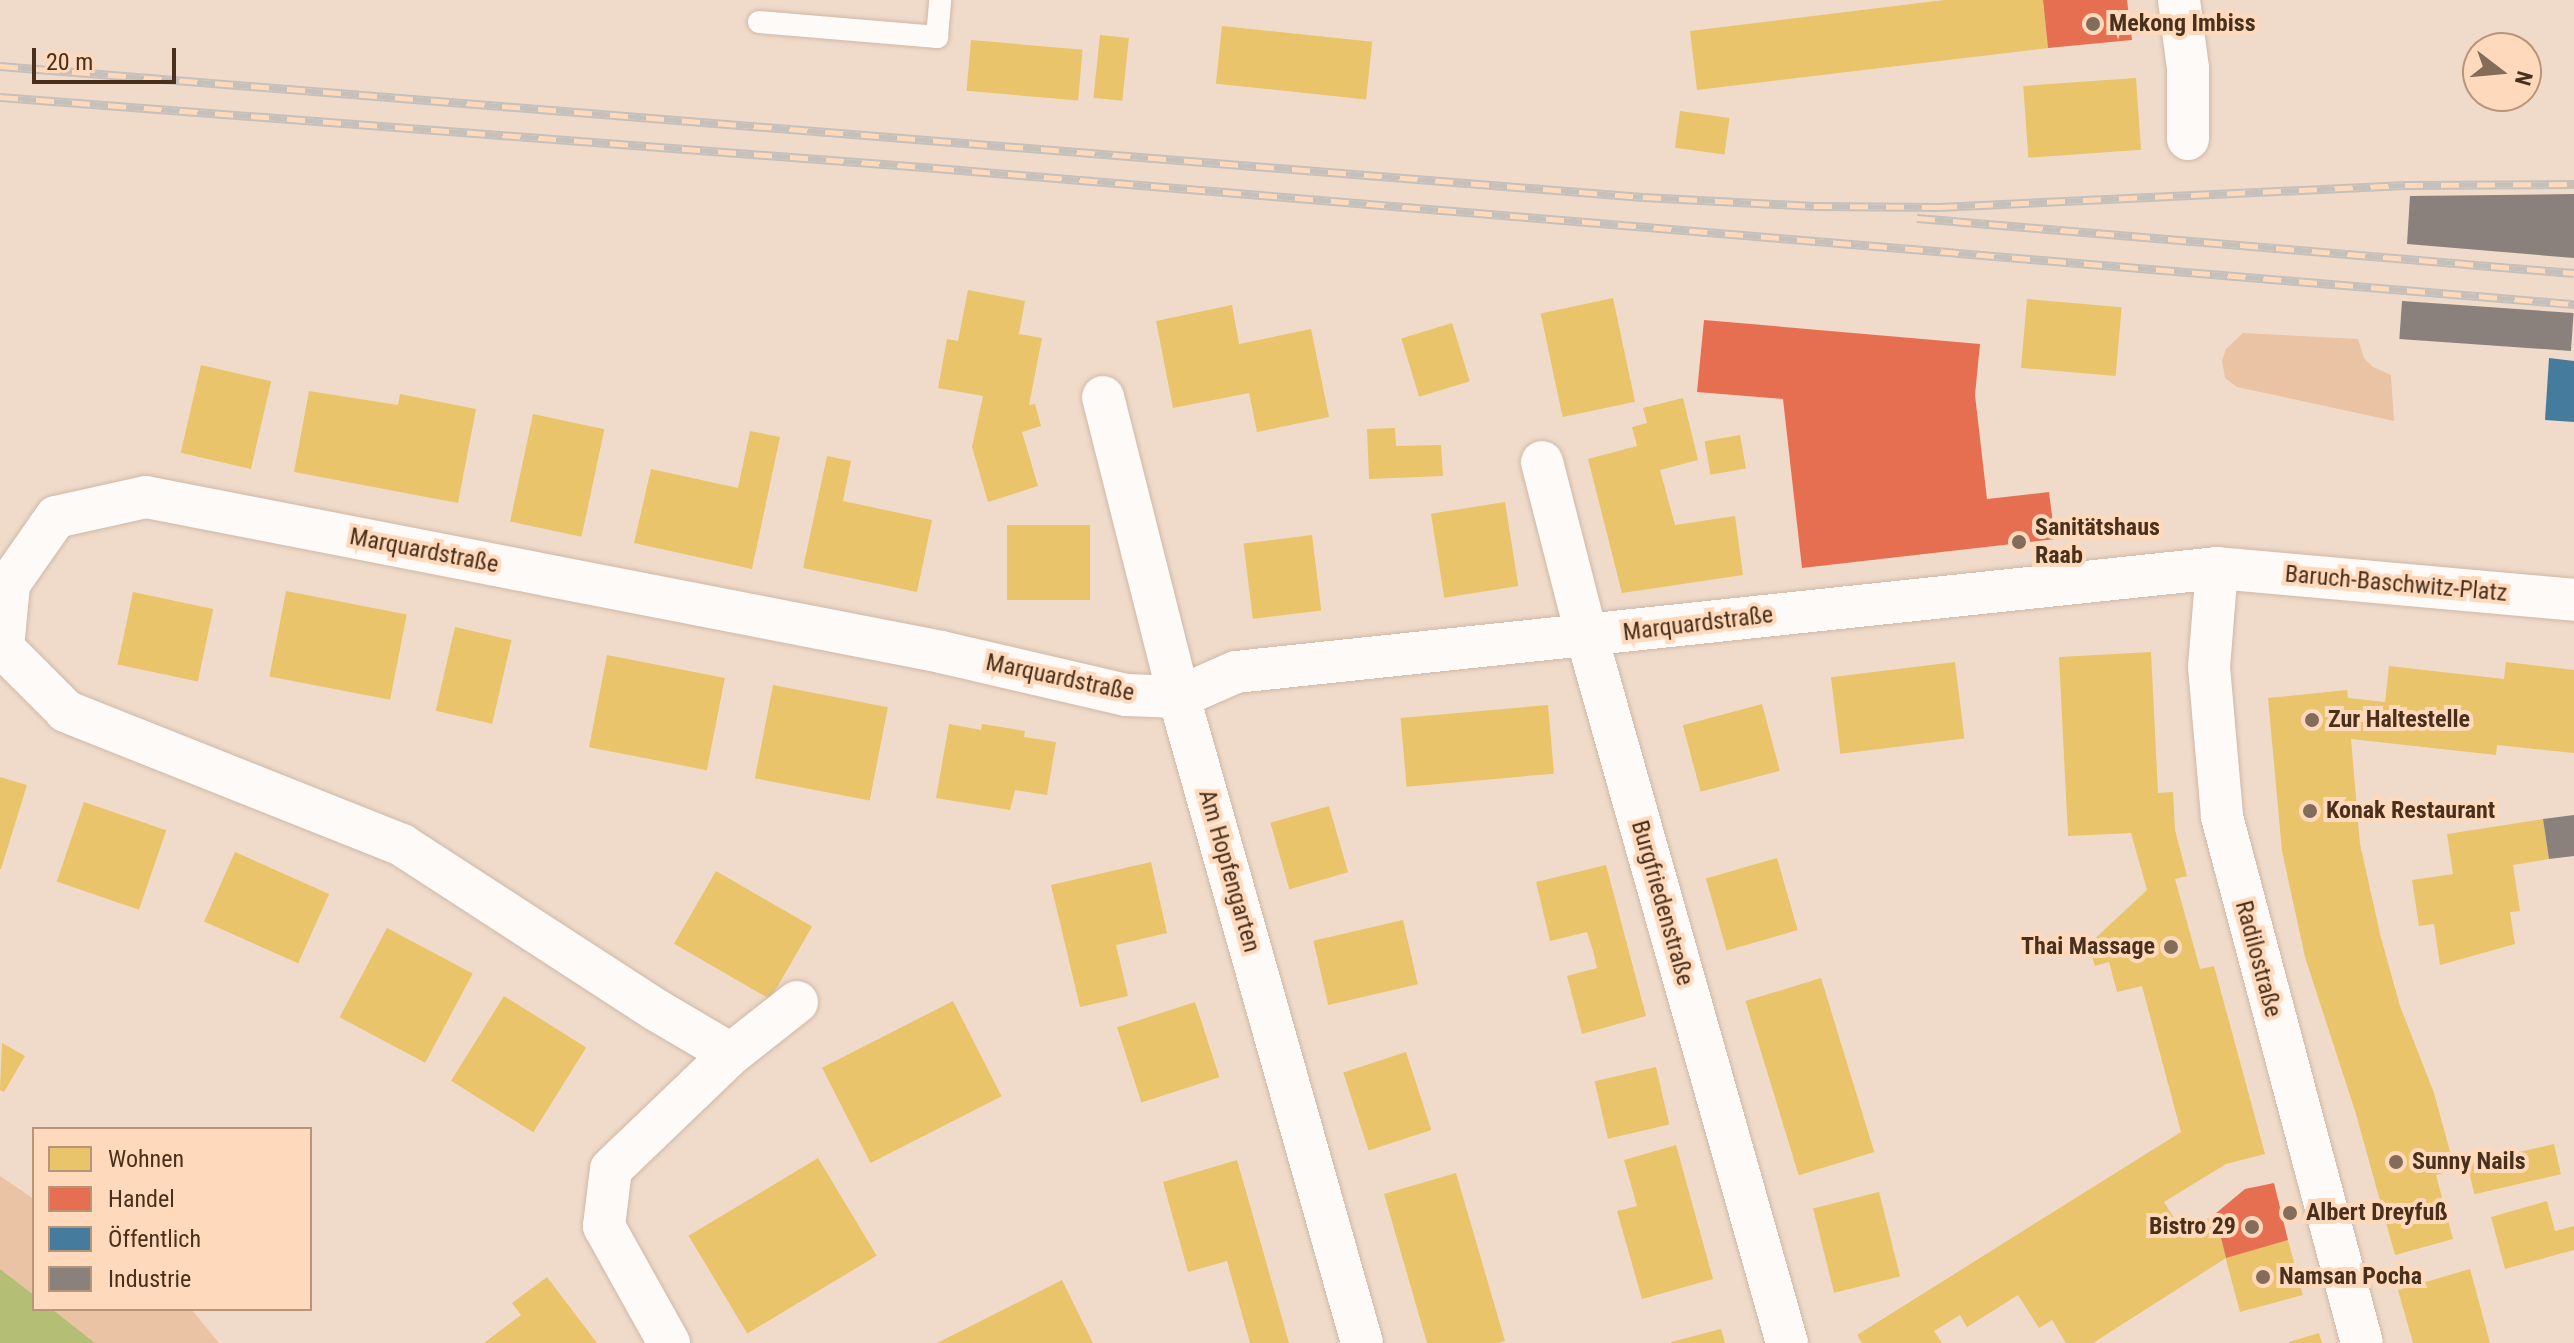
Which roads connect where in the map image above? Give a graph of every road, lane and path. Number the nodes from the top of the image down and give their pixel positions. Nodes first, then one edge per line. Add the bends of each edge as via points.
1 (940, 0) edge
2 (2179, 0) edge
3 (759, 22) dead end
4 (2188, 139) dead end
5 (1103, 397) dead end
6 (1542, 462) dead end
7 (2217, 568) junction
8 (2574, 600) edge
9 (1587, 637) junction
10 (2, 649) edge
11 (1179, 697) junction
12 (797, 1002) dead end
13 (731, 1054) junction
14 (669, 1343) edge
15 (1362, 1343) edge
16 (1787, 1343) edge
17 (2362, 1343) edge

1 - 3 lane via 937,37
2 - 4 street via 2188,68
5 - 11 street, Am Hopfengarten
6 - 9 street, Burgfriedenstraße
7 - 8 street, Baruch-Baschwitz-Platz
7 - 9 street, Marquardstraße
7 - 17 street, Radilostraße via 2209,667 2222,817
9 - 11 street, Marquardstraße via 1236,672
9 - 16 street, Burgfriedenstraße
10 - 11 street, Marquardstraße via 9,584 56,517 146,497 925,649 1126,695
10 - 13 street, Marquardstraße via 66,711 402,845
11 - 15 street, Am Hopfengarten
12 - 13 street
13 - 14 street via 611,1169 604,1226

